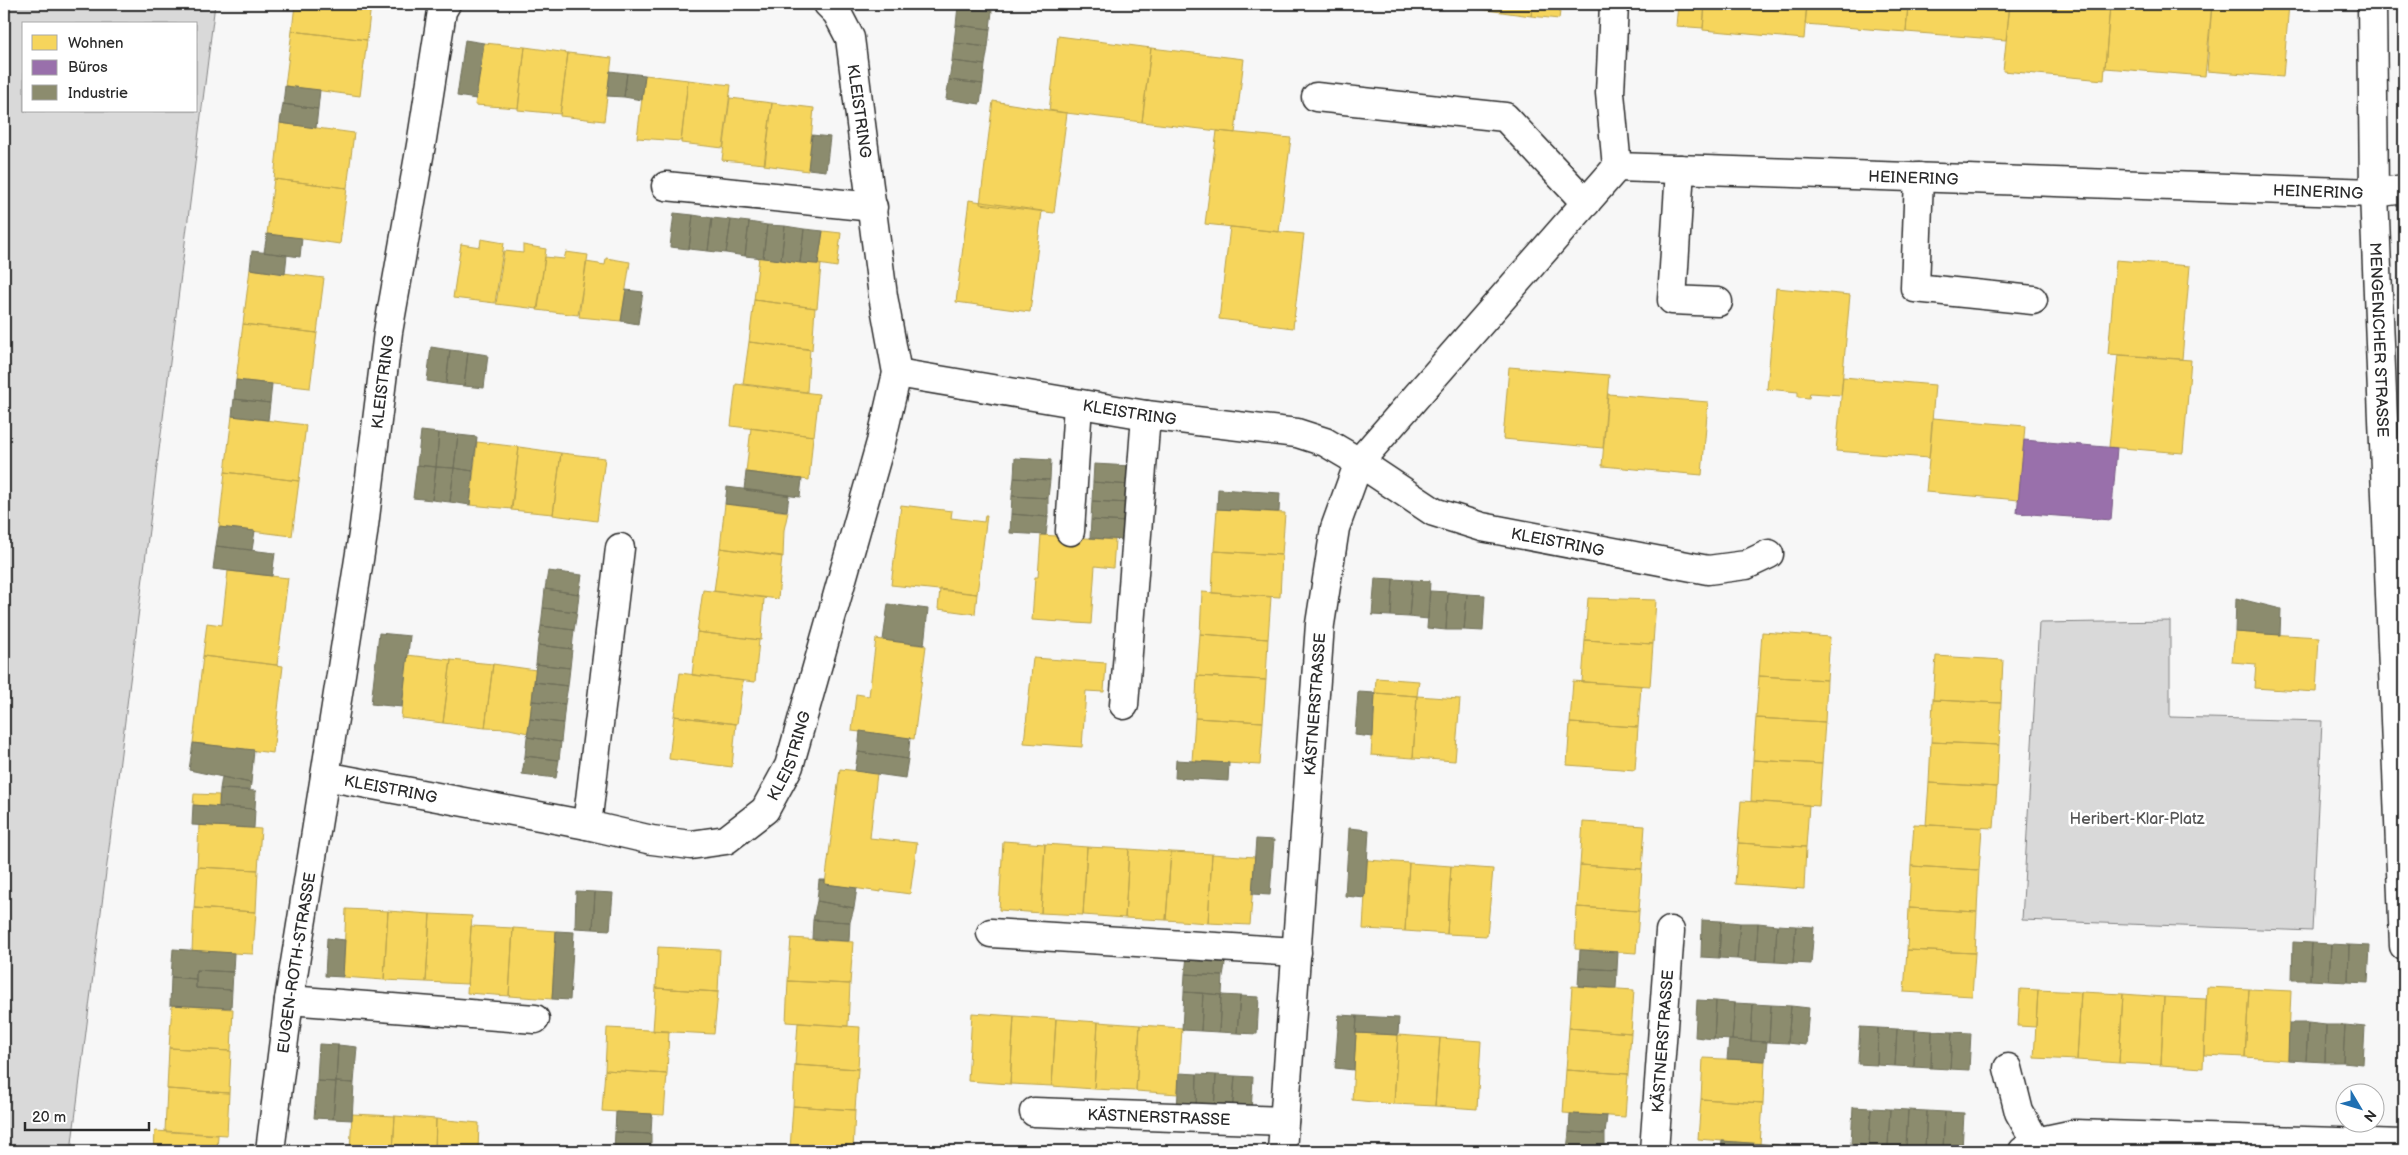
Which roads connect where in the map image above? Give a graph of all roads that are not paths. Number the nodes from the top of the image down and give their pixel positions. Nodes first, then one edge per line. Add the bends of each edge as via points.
1 (446, 4) edge
2 (828, 4) edge
3 (1614, 4) edge
4 (2372, 4) edge
5 (1316, 97) dead end
6 (1617, 167) junction
7 (1680, 169) junction
8 (1919, 177) junction
9 (666, 186) dead end
10 (2404, 189) edge
11 (2374, 192) junction
12 (1586, 203) junction
13 (873, 207) junction
14 (2033, 300) dead end
15 (1718, 302) dead end
16 (897, 373) junction
17 (1078, 404) junction
18 (1146, 415) junction
19 (1359, 462) junction
20 (1070, 531) dead end
21 (620, 548) dead end
22 (1769, 554) dead end
23 (2396, 555) edge
24 (1124, 706) dead end
25 (325, 776) junction
26 (587, 825) junction
27 (1670, 932) dead end
28 (991, 933) dead end
29 (2404, 946) edge
30 (1296, 952) junction
31 (289, 1000) junction
32 (535, 1019) dead end
33 (2008, 1068) dead end
34 (1034, 1112) dead end
35 (1284, 1121) junction
36 (2404, 1144) edge
37 (2029, 1147) edge
38 (270, 1151) edge
39 (1282, 1151) edge
40 (1654, 1151) edge

1 - 25 street, KLEISTRING via 442,11 388,332 363,534
2 - 13 street, KLEISTRING via 850,38
3 - 6 street via 1610,93
4 - 11 street, MENGENICHER STRASSE
5 - 12 street via 1505,117
6 - 7 street, HEINERING
6 - 12 street
7 - 8 street, HEINERING
7 - 15 street via 1672,300
8 - 11 street, HEINERING
8 - 14 street via 1915,288
9 - 13 street
10 - 11 street, HEINERING
11 - 23 street, MENGENICHER STRASSE
12 - 19 street
13 - 16 street, KLEISTRING via 883,296
16 - 17 street, KLEISTRING
16 - 26 street, KLEISTRING via 881,442 789,766 765,810 726,840 691,845
17 - 18 street, KLEISTRING
17 - 20 street
18 - 19 street, KLEISTRING via 1297,433 1325,442
18 - 24 street
19 - 22 street, KLEISTRING via 1434,512 1482,527 1708,570 1746,565
19 - 30 street, KÄSTNERSTRASSE via 1336,528 1320,624
21 - 26 street
23 - 29 street, MENGENICHER STRASSE
25 - 26 street, KLEISTRING
25 - 31 street, EUGEN-ROTH-STRASSE
27 - 40 street, KÄSTNERSTRASSE
28 - 30 street
30 - 35 street, KÄSTNERSTRASSE
31 - 32 street
31 - 38 street, EUGEN-ROTH-STRASSE
33 - 37 street
34 - 35 street, KÄSTNERSTRASSE
35 - 39 street, KÄSTNERSTRASSE
36 - 37 street via 2074,1134

